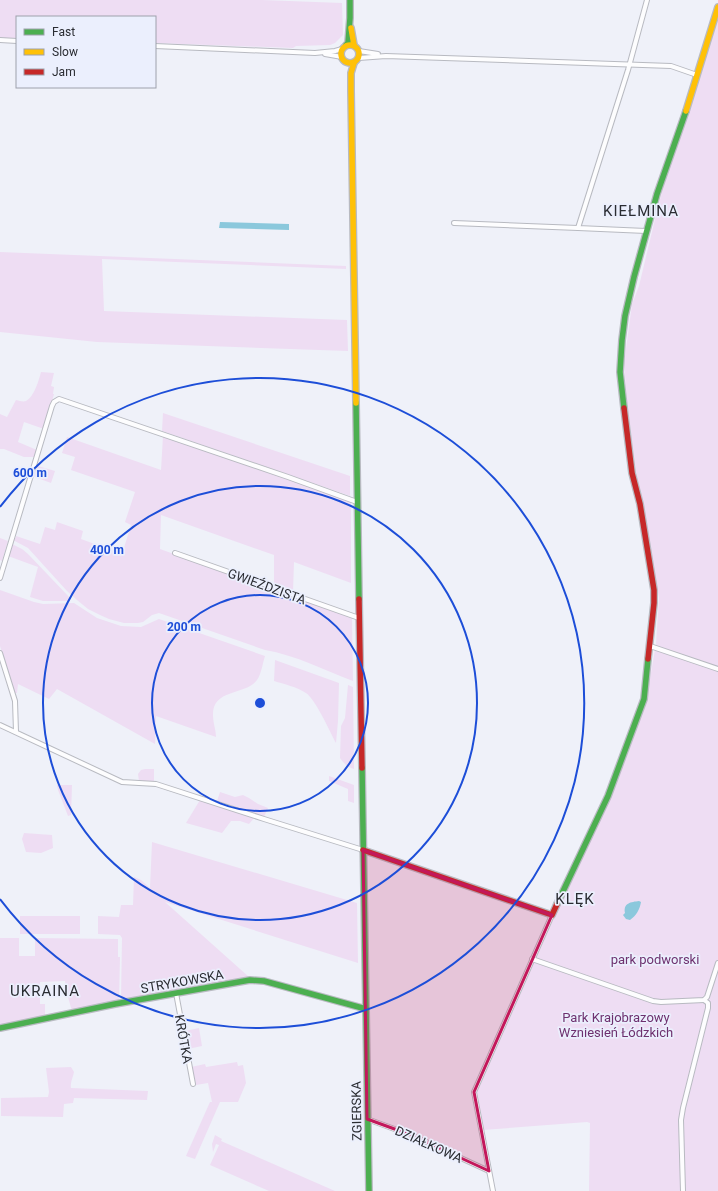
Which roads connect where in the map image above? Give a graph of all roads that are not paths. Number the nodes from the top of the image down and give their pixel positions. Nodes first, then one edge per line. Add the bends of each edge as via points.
1 (350, 0) edge
2 (647, 0) edge
3 (718, 7) edge
4 (350, 18) junction
5 (0, 40) edge
6 (16, 41) edge
7 (354, 45) junction
8 (156, 46) edge
9 (344, 48) junction
10 (359, 51) junction
11 (315, 53) junction
12 (386, 56) junction
13 (342, 57) junction
14 (359, 58) junction
15 (346, 62) junction
16 (354, 63) junction
17 (628, 64) junction
18 (697, 75) junction
19 (351, 90) junction
20 (454, 222) dead end
21 (578, 228) junction
22 (646, 231) junction
23 (357, 502) junction
24 (175, 553) dead end
25 (0, 578) edge
26 (359, 618) junction
27 (650, 646) junction
28 (0, 653) edge
29 (718, 669) edge
30 (0, 725) edge
31 (16, 732) junction
32 (363, 850) junction
33 (552, 915) junction
34 (532, 959) junction
35 (718, 963) edge
36 (176, 993) junction
37 (704, 1000) junction
38 (366, 1009) junction
39 (0, 1028) edge
40 (192, 1084) dead end
41 (367, 1119) junction
42 (489, 1171) junction
43 (369, 1191) edge
44 (493, 1191) edge
45 (683, 1191) edge

1 - 4 street
2 - 17 street
3 - 18 street
4 - 7 street
4 - 9 street via 348,43
5 - 6 street
7 - 9 street
7 - 10 street
8 - 11 street
9 - 11 street
9 - 13 street
10 - 12 street
10 - 14 street
11 - 13 street
12 - 14 street
12 - 17 street
13 - 15 street
14 - 16 street
15 - 16 street
15 - 19 street
16 - 19 street
17 - 18 street via 671,66
17 - 21 street
18 - 22 street
19 - 23 street, ZGIERSKA
20 - 21 street
21 - 22 street
22 - 27 street via 625,316 620,372 634,483 654,590
23 - 25 street via 59,400 52,406
23 - 26 street, ZGIERSKA
24 - 26 street, GWIEŹDZISTA
26 - 32 street, ZGIERSKA
27 - 29 street
27 - 33 street via 644,699 627,747 602,809
28 - 31 street via 15,701
30 - 31 street
31 - 32 street via 122,782 156,784
32 - 33 street
32 - 38 street, ZGIERSKA
33 - 34 street
34 - 37 street via 653,1001
34 - 42 street via 474,1092
35 - 37 street
36 - 38 street, STRYKOWSKA via 259,980
36 - 39 street, STRYKOWSKA
36 - 40 street, KRÓTKA
37 - 45 street via 708,1003 708,1008 681,1120
38 - 41 street, ZGIERSKA
41 - 42 street, DZIAŁKOWA via 412,1135
41 - 43 street, ZGIERSKA
42 - 44 street

